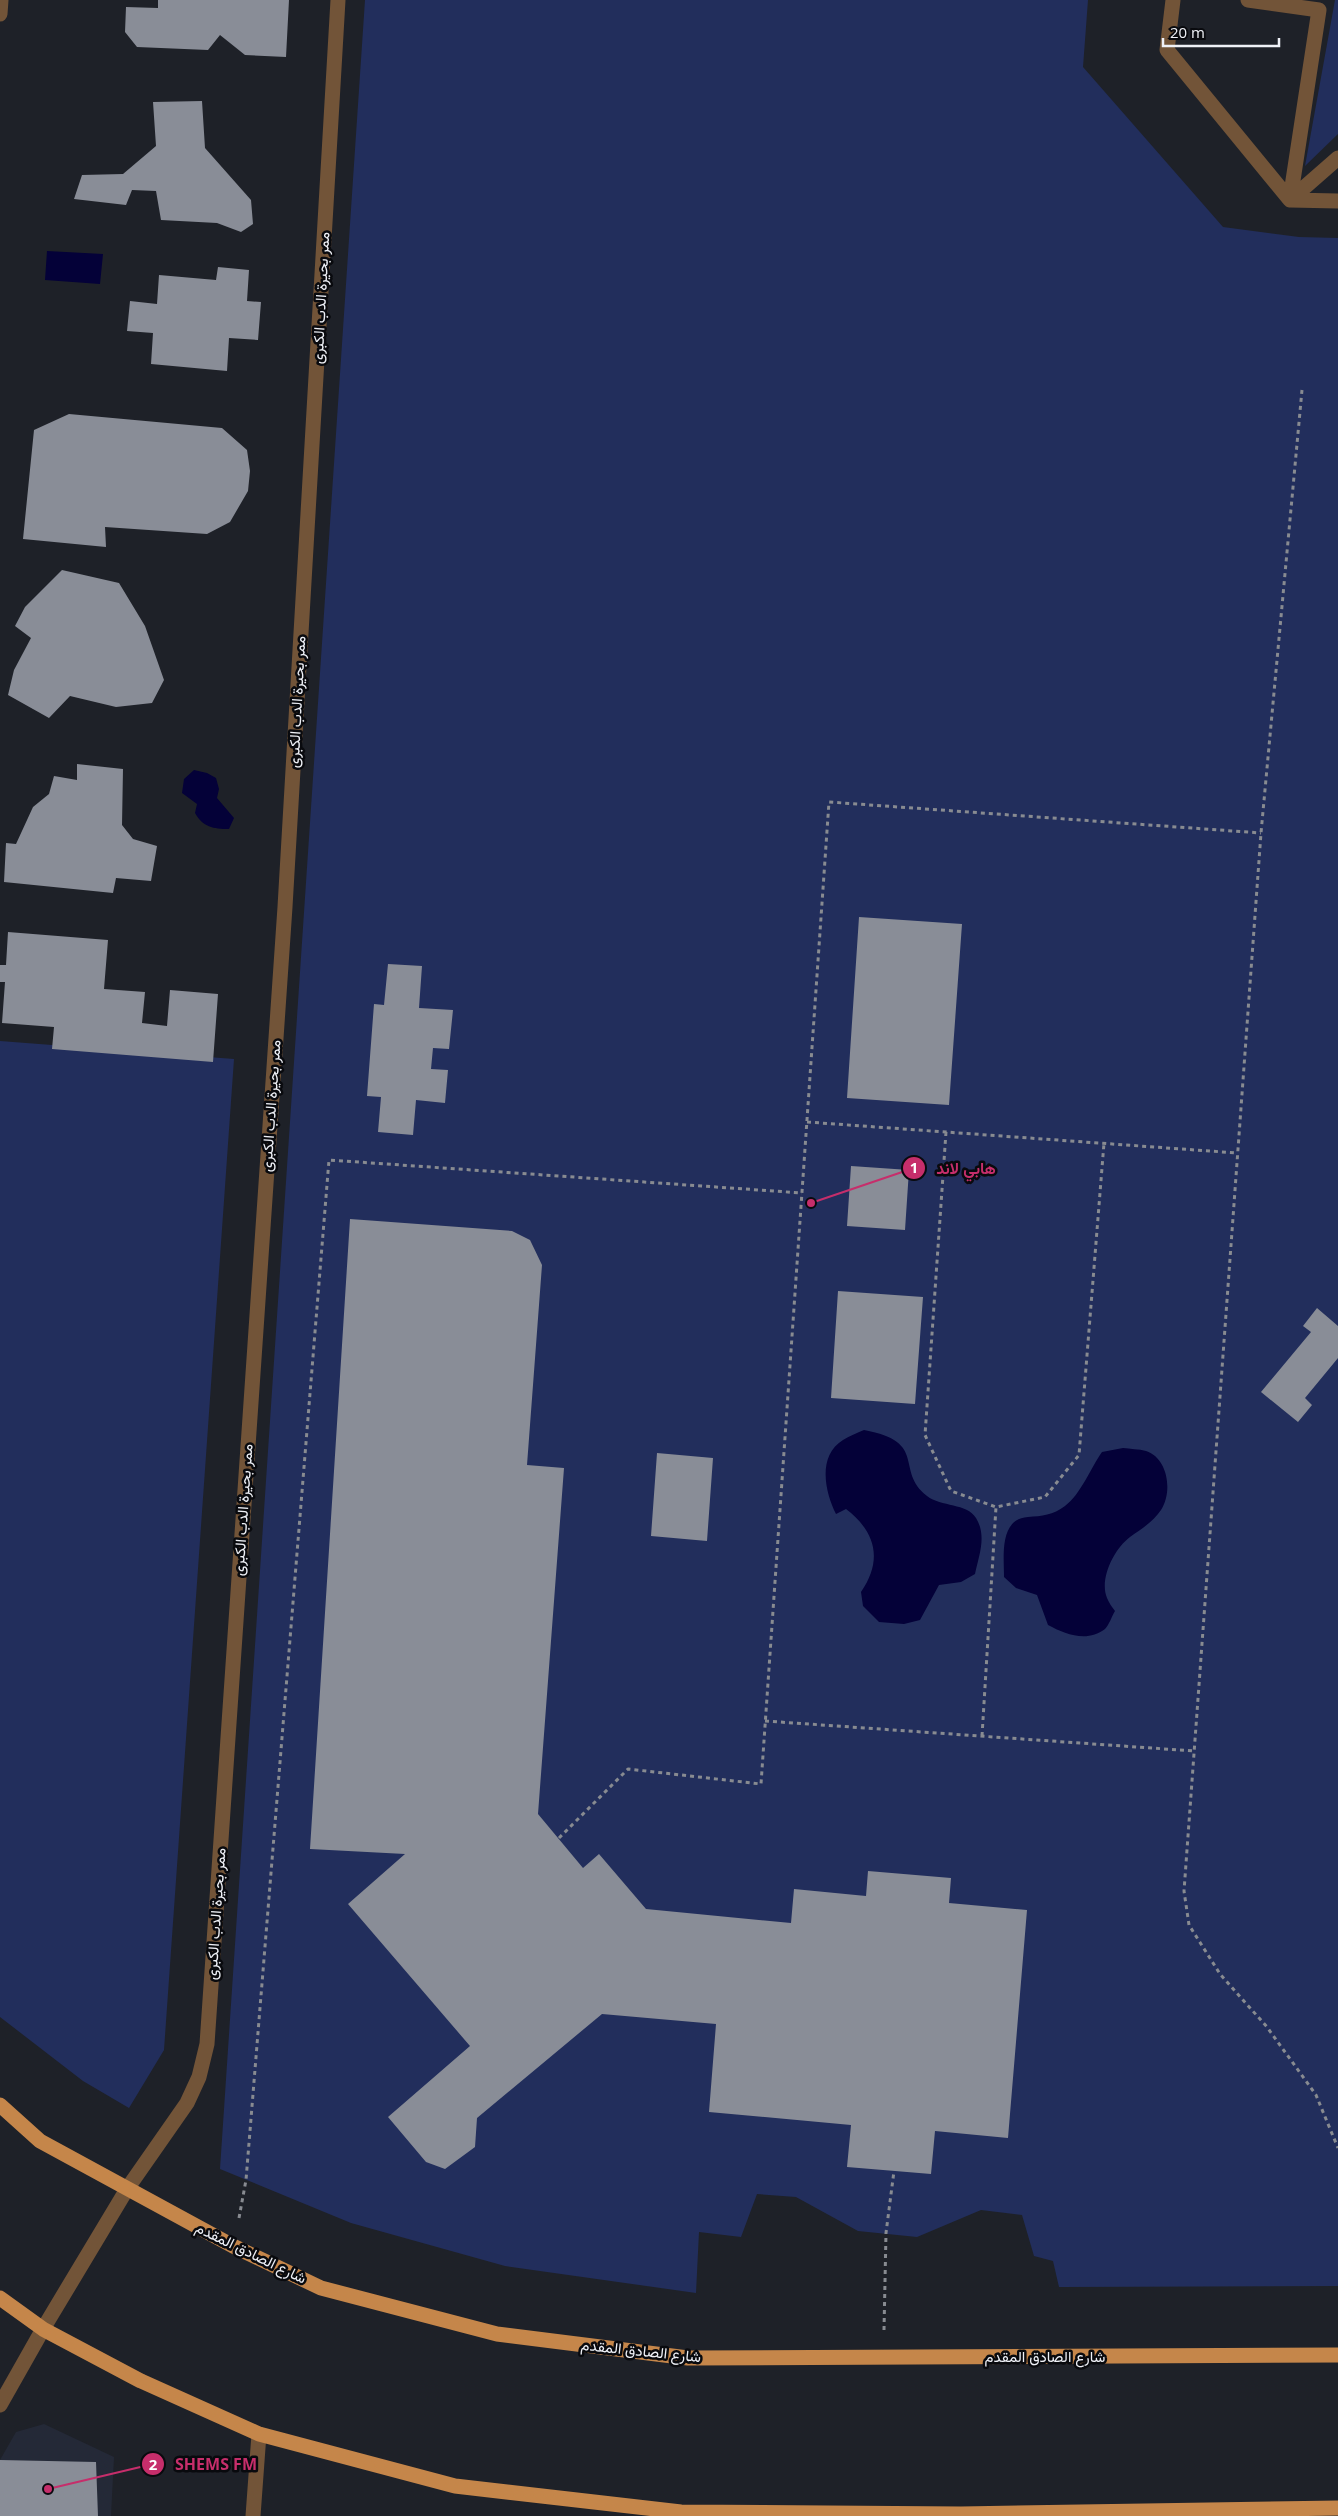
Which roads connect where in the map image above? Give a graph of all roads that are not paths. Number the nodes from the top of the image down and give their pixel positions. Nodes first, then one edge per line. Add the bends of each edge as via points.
1 (1, 0) edge
2 (338, 0) edge
3 (1173, 0) edge
4 (1248, 0) edge
5 (0, 14) edge
6 (1338, 158) edge
7 (1290, 200) junction
8 (1338, 201) edge
9 (0, 2105) edge
10 (127, 2189) junction
11 (0, 2298) edge
12 (43, 2328) junction
13 (1338, 2355) edge
14 (0, 2405) edge
15 (260, 2434) junction
16 (1338, 2508) edge
17 (609, 2510) edge
18 (253, 2516) edge

1 - 5 street
2 - 10 street, ممر بحيرة الدب الكبرى via 285,907 207,2044 199,2076 187,2103
3 - 7 street via 1167,50
4 - 7 street via 1319,10
6 - 7 street
7 - 8 street
9 - 10 main road, شارع الصادق المقدم via 40,2141
10 - 12 street, ممر بحيرة الدب الكبرى
10 - 13 main road, شارع الصادق المقدم via 233,2246 321,2288 497,2334 688,2358
11 - 12 main road
12 - 14 street, ممر بحيرة الدب الكبرى
12 - 15 main road via 142,2381
15 - 17 main road via 455,2486
15 - 18 street
16 - 17 main road via 962,2514

